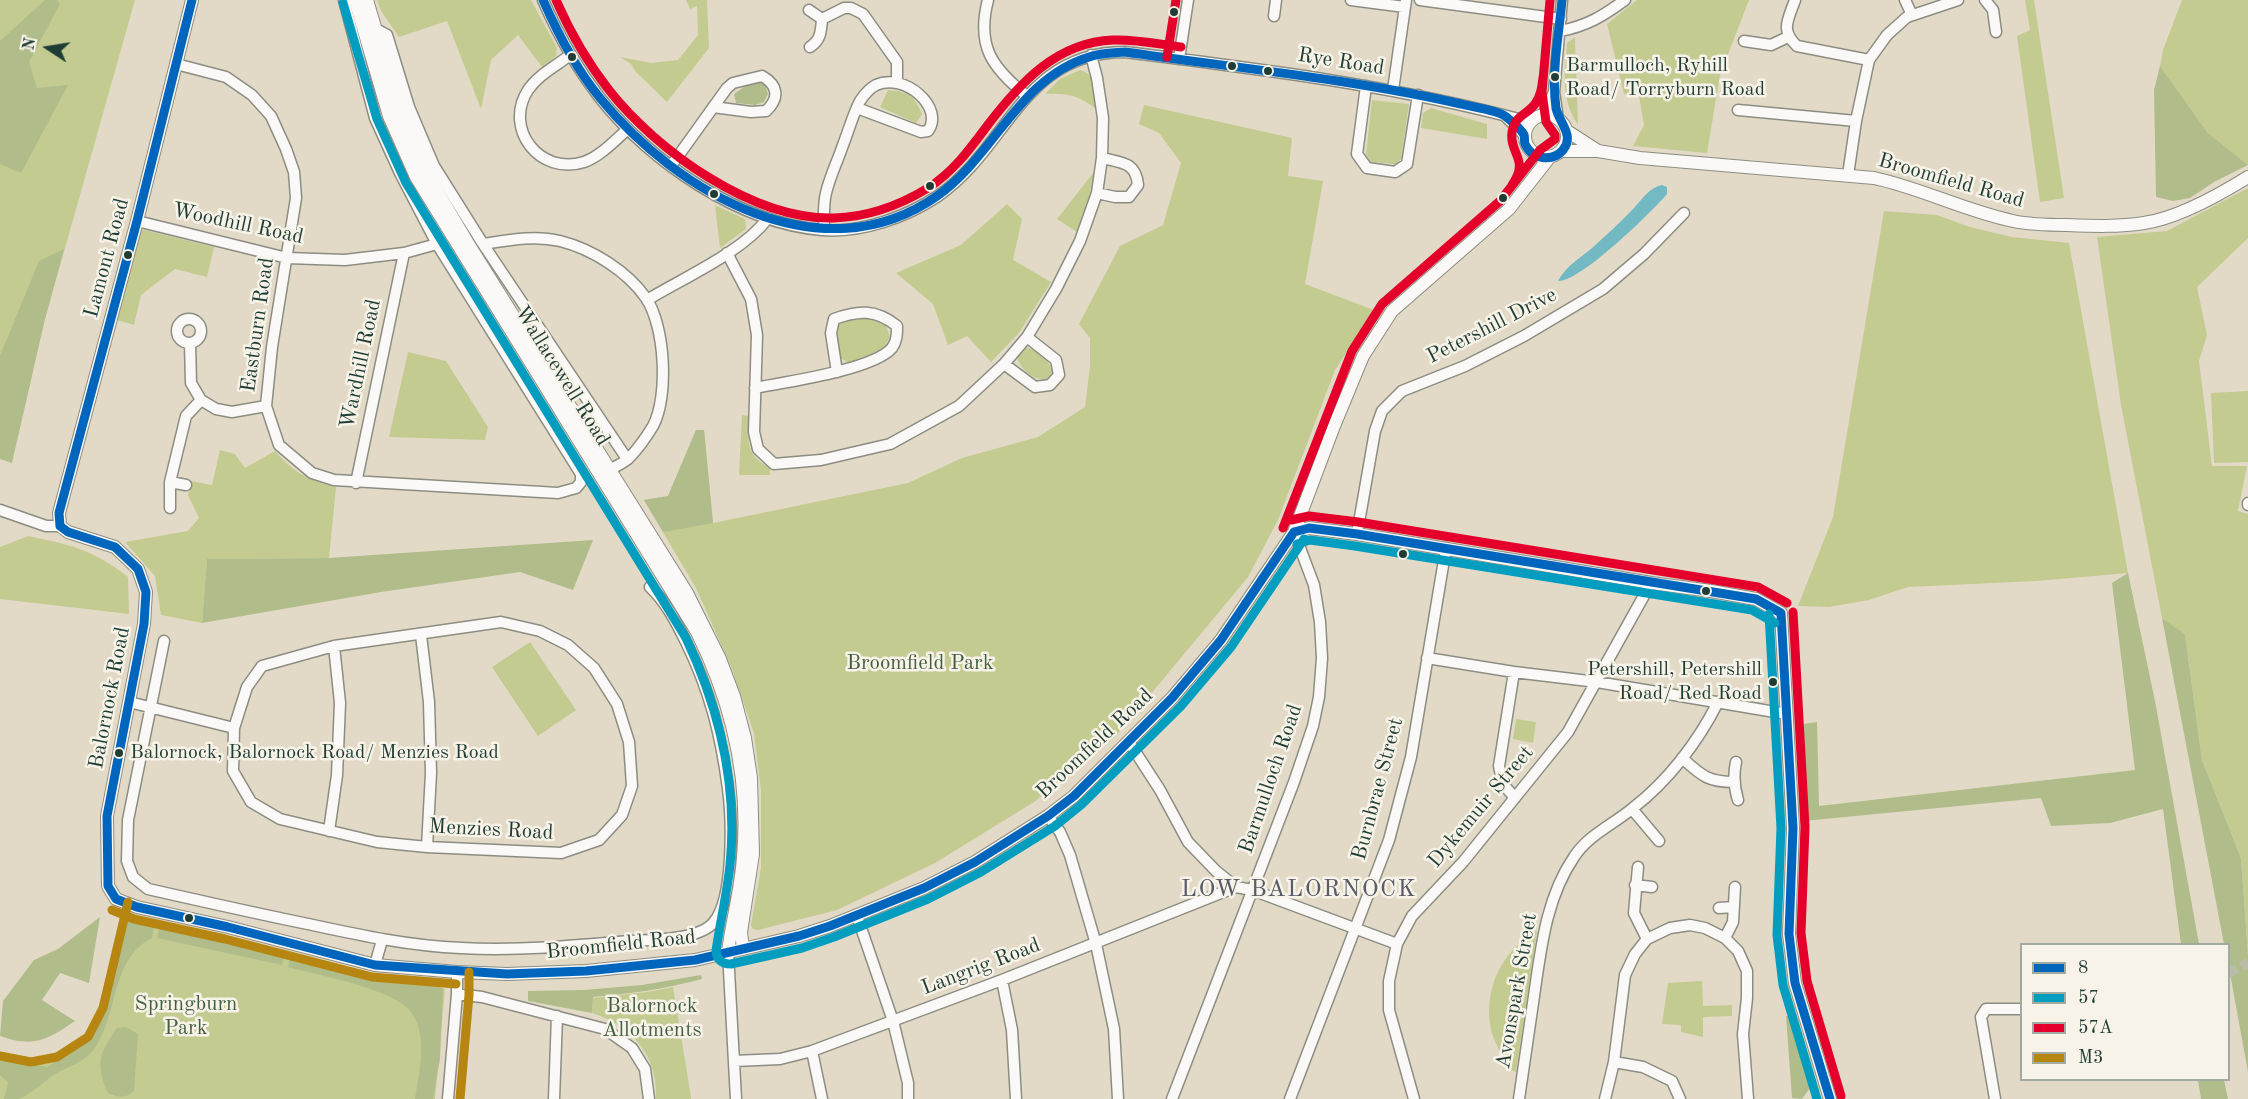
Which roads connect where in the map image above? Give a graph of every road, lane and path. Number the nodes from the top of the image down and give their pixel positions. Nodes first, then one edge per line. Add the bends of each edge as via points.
1 (192, 0) edge
2 (344, 0) edge
3 (355, 0) edge
4 (367, 0) edge
5 (543, 0) edge
6 (988, 0) edge
7 (1188, 0) edge
8 (1276, 0) edge
9 (1352, 0) edge
10 (1420, 0) edge
11 (1562, 0) edge
12 (1625, 0) edge
13 (1795, 0) edge
14 (1905, 0) edge
15 (1958, 0) edge
16 (1985, 0) edge
17 (1405, 4) edge
18 (1497, 5) edge
19 (809, 10) dead end
20 (1912, 15) junction
21 (1274, 16) dead end
22 (1561, 18) junction
23 (822, 19) junction
24 (369, 27) junction
25 (1560, 31) junction
26 (1996, 32) dead end
27 (1788, 38) junction
28 (1744, 41) dead end
29 (810, 47) dead end
30 (570, 55) junction
31 (1091, 55) junction
32 (1179, 59) junction
33 (1869, 60) junction
34 (176, 64) junction
35 (897, 82) junction
36 (1366, 86) junction
37 (1393, 90) junction
38 (1554, 92) junction
39 (1418, 94) junction
40 (1026, 96) junction
41 (713, 107) junction
42 (857, 108) junction
43 (1738, 110) dead end
44 (1504, 115) junction
45 (1543, 115) junction
46 (1558, 119) junction
47 (1856, 121) junction
48 (1530, 122) junction
49 (628, 129) junction
50 (1567, 131) junction
51 (1524, 135) junction
52 (1562, 151) junction
53 (1598, 151) junction
54 (1530, 152) junction
55 (1102, 158) junction
56 (1549, 158) junction
57 (671, 166) junction
58 (1848, 175) junction
59 (2248, 177) edge
60 (1530, 182) junction
61 (1097, 193) junction
62 (1684, 213) dead end
63 (768, 218) junction
64 (137, 221) junction
65 (824, 230) junction
66 (437, 244) junction
67 (483, 244) junction
68 (404, 253) junction
69 (727, 253) junction
70 (287, 258) junction
71 (647, 300) junction
72 (1027, 337) junction
73 (190, 343) dead end
74 (533, 356) junction
75 (1005, 364) junction
76 (514, 368) junction
77 (837, 372) junction
78 (755, 388) junction
79 (201, 400) junction
80 (266, 406) junction
81 (627, 459) junction
82 (605, 472) junction
83 (170, 482) junction
84 (581, 482) joint
85 (356, 483) junction
86 (186, 485) dead end
87 (170, 508) dead end
88 (0, 510) edge
89 (60, 526) junction
90 (1294, 532) junction
91 (1357, 534) junction
92 (1446, 548) junction
93 (1651, 583) junction
94 (650, 587) dead end
95 (421, 635) junction
96 (164, 641) dead end
97 (333, 646) junction
98 (1427, 658) junction
99 (1514, 672) junction
100 (1597, 682) junction
101 (129, 702) junction
102 (1718, 702) junction
103 (150, 707) junction
104 (1787, 714) junction
105 (234, 728) junction
106 (741, 740) junction
107 (1129, 742) junction
108 (722, 745) junction
109 (1682, 758) junction
110 (1736, 762) dead end
111 (1734, 783) junction
112 (1515, 798) junction
113 (1738, 800) dead end
114 (1632, 809) junction
115 (1048, 816) junction
116 (329, 831) junction
117 (1644, 843) dead end
118 (426, 847) junction
119 (1638, 867) dead end
120 (1635, 885) junction
121 (1236, 887) junction
122 (1652, 887) dead end
123 (1736, 887) dead end
124 (1252, 890) junction
125 (1734, 907) junction
126 (1719, 908) dead end
127 (857, 916) junction
128 (1354, 929) junction
129 (1725, 938) junction
130 (1647, 939) junction
131 (382, 940) junction
132 (1096, 944) junction
133 (1397, 944) junction
134 (743, 949) junction
135 (728, 952) junction
136 (375, 965) junction
137 (457, 972) junction
138 (1002, 980) junction
139 (457, 994) junction
140 (2020, 1009) edge
141 (556, 1016) junction
142 (893, 1021) junction
143 (812, 1051) junction
144 (734, 1061) junction
145 (1614, 1062) junction
146 (448, 1099) edge
147 (554, 1099) edge
148 (649, 1099) edge
149 (736, 1099) edge
150 (822, 1099) edge
151 (908, 1099) edge
152 (1016, 1099) edge
153 (1118, 1099) edge
154 (1172, 1099) edge
155 (1290, 1099) edge
156 (1414, 1099) edge
157 (1519, 1099) edge
158 (1605, 1099) edge
159 (1680, 1099) edge
160 (1748, 1099) edge
161 (1830, 1099) edge
162 (1995, 1099) edge

1 - 34 street, Lamont Road
2 - 66 street, Wallacewell Road via 375,118
3 - 24 street, Wallacewell Road
4 - 24 street, Wallacewell Road
5 - 30 street, Rye Road
6 - 40 street via 983,26 990,58 1005,79
7 - 32 street
8 - 21 street
9 - 17 street
10 - 18 street
11 - 22 street
12 - 25 street via 1579,28
13 - 27 street via 1786,27
14 - 20 street
15 - 20 street
16 - 26 street via 1993,10
17 - 37 street
18 - 22 street
19 - 23 street
20 - 33 street via 1887,35
22 - 25 street
23 - 29 street via 820,37
23 - 35 street via 844,8 863,14 897,62
24 - 67 street, Wallacewell Road via 387,35 409,108 434,166
24 - 74 street, Wallacewell Road via 389,116 416,177
25 - 38 street
27 - 28 street via 1770,45
27 - 33 street via 1797,46
30 - 49 street, Rye Road
30 - 49 street via 528,91 519,116 528,145 546,160 574,164 599,154
31 - 32 street, Rye Road via 1125,52
31 - 40 street, Rye Road via 1059,68
31 - 55 street via 1103,118
32 - 36 street, Rye Road
33 - 47 street
34 - 64 street, Lamont Road
34 - 70 street, Eastburn Road via 226,77 252,95 271,116 294,172 296,198
35 - 42 street via 878,84
35 - 42 street via 917,91 925,101 932,118 928,131 921,132
36 - 37 street, Rye Road
36 - 39 street via 1357,154 1367,168 1395,172 1407,164
37 - 39 street, Rye Road
38 - 45 street
38 - 46 street
39 - 44 street, Rye Road
40 - 65 street, Rye Road via 967,170 937,196 884,222
41 - 41 street via 733,83 748,78 762,76 776,89 775,100 766,111
41 - 57 street
42 - 65 street via 827,190
43 - 47 street
44 - 48 street, Rye Road
44 - 51 street
45 - 46 street
45 - 48 street
46 - 50 street
47 - 58 street
48 - 51 street
49 - 57 street, Rye Road
50 - 52 street
50 - 53 street, Broomfield Road
51 - 54 street
52 - 53 street, Broomfield Road
52 - 56 street
53 - 58 street, Broomfield Road
54 - 56 street
54 - 60 street
55 - 61 street
55 - 61 street via 1128,165 1137,174 1138,186 1129,197
56 - 60 street, Broomfield Road
57 - 63 street, Rye Road via 704,188
58 - 59 street, Broomfield Road via 1902,184 2011,220 2099,226 2145,223 2171,216 2218,196
60 - 90 street, Broomfield Road via 1509,209 1392,311 1364,356
61 - 72 street via 1080,241
62 - 91 street, Petershill Drive via 1604,290 1465,366 1402,391 1382,411 1374,431
63 - 65 street, Rye Road
63 - 69 street via 758,231
64 - 70 street, Woodhill Road
64 - 89 street, Lamont Road via 59,513
66 - 68 street, Woodhill Road
66 - 76 street, Wallacewell Road
67 - 71 street via 530,237 561,241 594,255 625,275
67 - 81 street, Wallacewell Road
68 - 70 street, Woodhill Road via 345,260
68 - 85 street, Wardhill Road
69 - 71 street
69 - 78 street via 751,299 757,335
70 - 80 street, Eastburn Road
71 - 81 street via 661,339 664,383 653,425
72 - 75 street
72 - 75 street via 1056,360 1059,375 1050,385 1035,387
73 - 79 street via 191,383
74 - 76 street
74 - 82 street, Wallacewell Road
75 - 78 street via 959,406 890,444 797,464 774,464 758,449 754,432
76 - 84 street, Wallacewell Road via 581,474
77 - 77 street via 866,363 891,349 897,340 897,326 870,312 847,314 834,320 831,333
77 - 78 street
79 - 80 street via 232,412
79 - 83 street via 186,416
80 - 85 street, Eastburn Road via 279,445 312,473
81 - 82 street
82 - 106 street, Wallacewell Road via 697,632
83 - 86 street
83 - 87 street
84 - 85 street, Eastburn Road via 576,488 558,493
88 - 89 street, Balornock Road via 46,526
89 - 101 street, Balornock Road via 116,548 138,569 146,592 145,613
90 - 91 street via 1309,528
90 - 107 street, Broomfield Road via 1221,640
90 - 124 street, Barmulloch Road via 1314,585 1320,622 1319,698 1294,782
91 - 92 street
92 - 93 street
92 - 98 street, Burnbrae Street
93 - 100 street, Dykemuir Street
93 - 104 street via 1756,599 1781,613
94 - 108 street via 678,626 697,665
95 - 97 street, Menzies Road
95 - 118 street via 430,725
95 - 118 street, Menzies Road via 501,622 540,631 568,645 594,668 617,704 629,742 632,786 622,815 599,840 561,854
96 - 103 street
97 - 105 street, Menzies Road via 262,666 247,687
97 - 116 street via 340,703 337,775
98 - 99 street
98 - 128 street, Burnbrae Street via 1411,757 1389,840
99 - 100 street
99 - 112 street via 1499,766 1503,784
100 - 102 street
100 - 112 street, Dykemuir Street via 1568,732
101 - 103 street
101 - 136 street, Balornock Road via 107,816 108,886 116,899
102 - 104 street
102 - 109 street, Avonspark Street
103 - 105 street
103 - 131 street via 128,820 127,861 133,877 148,889
104 - 161 street via 1793,828 1789,934 1795,982
105 - 116 street, Menzies Road via 234,771 251,802 280,819
106 - 108 street
106 - 134 street, Wallacewell Road via 752,778 753,854 741,932
106 - 135 street, Wallacewell Road via 745,831
107 - 115 street, Broomfield Road
107 - 121 street via 1188,842
108 - 131 street, Broomfield Road via 730,806 730,862 722,911 713,924 698,934 533,949 460,948
109 - 111 street via 1706,779
109 - 114 street, Avonspark Street
110 - 111 street
111 - 113 street
112 - 133 street, Dykemuir Street via 1412,916
114 - 117 street via 1657,838
114 - 157 street, Avonspark Street via 1601,830 1575,855 1559,884 1544,926
115 - 127 street, Broomfield Road via 975,862
115 - 132 street via 1070,855
116 - 118 street, Menzies Road via 377,842
119 - 120 street
120 - 122 street
120 - 130 street via 1634,913
121 - 124 street
121 - 132 street, Langrig Road
123 - 125 street
124 - 128 street
124 - 154 street, Barmulloch Road
125 - 126 street
125 - 129 street via 1734,922
127 - 134 street, Broomfield Road via 799,936
127 - 142 street
128 - 133 street
128 - 155 street, Burnbrae Street
129 - 130 street via 1690,925 1670,928
129 - 160 street via 1738,951 1747,971 1743,1034
130 - 145 street via 1625,975
131 - 136 street
132 - 138 street, Langrig Road
132 - 153 street via 1114,1029
133 - 156 street, Dykemuir Street via 1389,981 1389,1010
134 - 135 street, Broomfield Road
135 - 137 street, Broomfield Road via 695,960 586,971
135 - 144 street
136 - 137 street, Balornock Road
137 - 139 street
138 - 142 street, Langrig Road
138 - 152 street via 1012,1030
139 - 141 street
139 - 146 street
140 - 162 street via 1986,1009 1981,1017
141 - 147 street
141 - 148 street via 605,1029 632,1048 645,1069
142 - 143 street, Langrig Road
142 - 151 street via 908,1083
143 - 144 street, Langrig Road via 780,1059
143 - 150 street
144 - 149 street
145 - 158 street
145 - 159 street via 1643,1067 1672,1081

